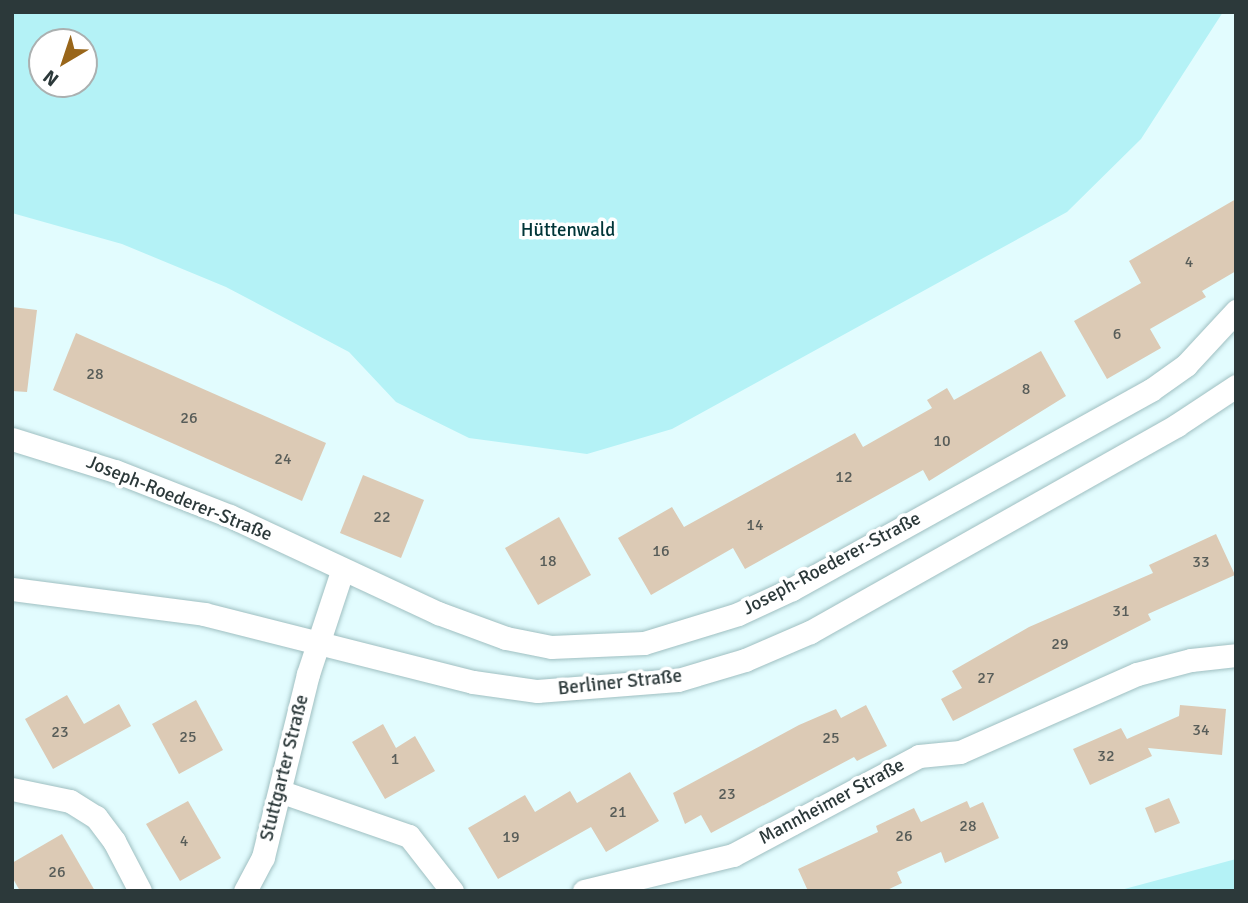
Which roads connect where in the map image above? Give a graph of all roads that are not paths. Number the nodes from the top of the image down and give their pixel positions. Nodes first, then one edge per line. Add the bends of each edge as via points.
1 (1236, 311) edge
2 (1236, 386) edge
3 (1236, 398) edge
4 (1177, 425) junction
5 (12, 439) edge
6 (342, 570) junction
7 (12, 589) edge
8 (317, 642) junction
9 (1236, 655) edge
10 (12, 789) edge
11 (282, 792) junction
12 (141, 891) edge
13 (245, 891) edge
14 (452, 891) edge
15 (584, 891) edge

1 - 6 street, Joseph-Roederer-Straße via 1186,365 1151,390 792,589 696,629 644,643 551,647 506,638 449,617
2 - 4 street, Berliner Straße
3 - 4 street, Berliner Straße
4 - 8 street, Berliner Straße via 810,632 745,660 678,680 537,691 473,682
5 - 6 street, Joseph-Roederer-Straße via 115,471 217,511
6 - 8 street
7 - 8 street, Berliner Straße via 204,614
8 - 11 street, Stuttgarter Straße
9 - 15 street, Mannheimer Straße via 1191,660 1137,674 960,752 919,756 733,855
10 - 12 street via 70,801 96,817
11 - 13 street, Stuttgarter Straße via 263,857
11 - 14 street via 409,836

